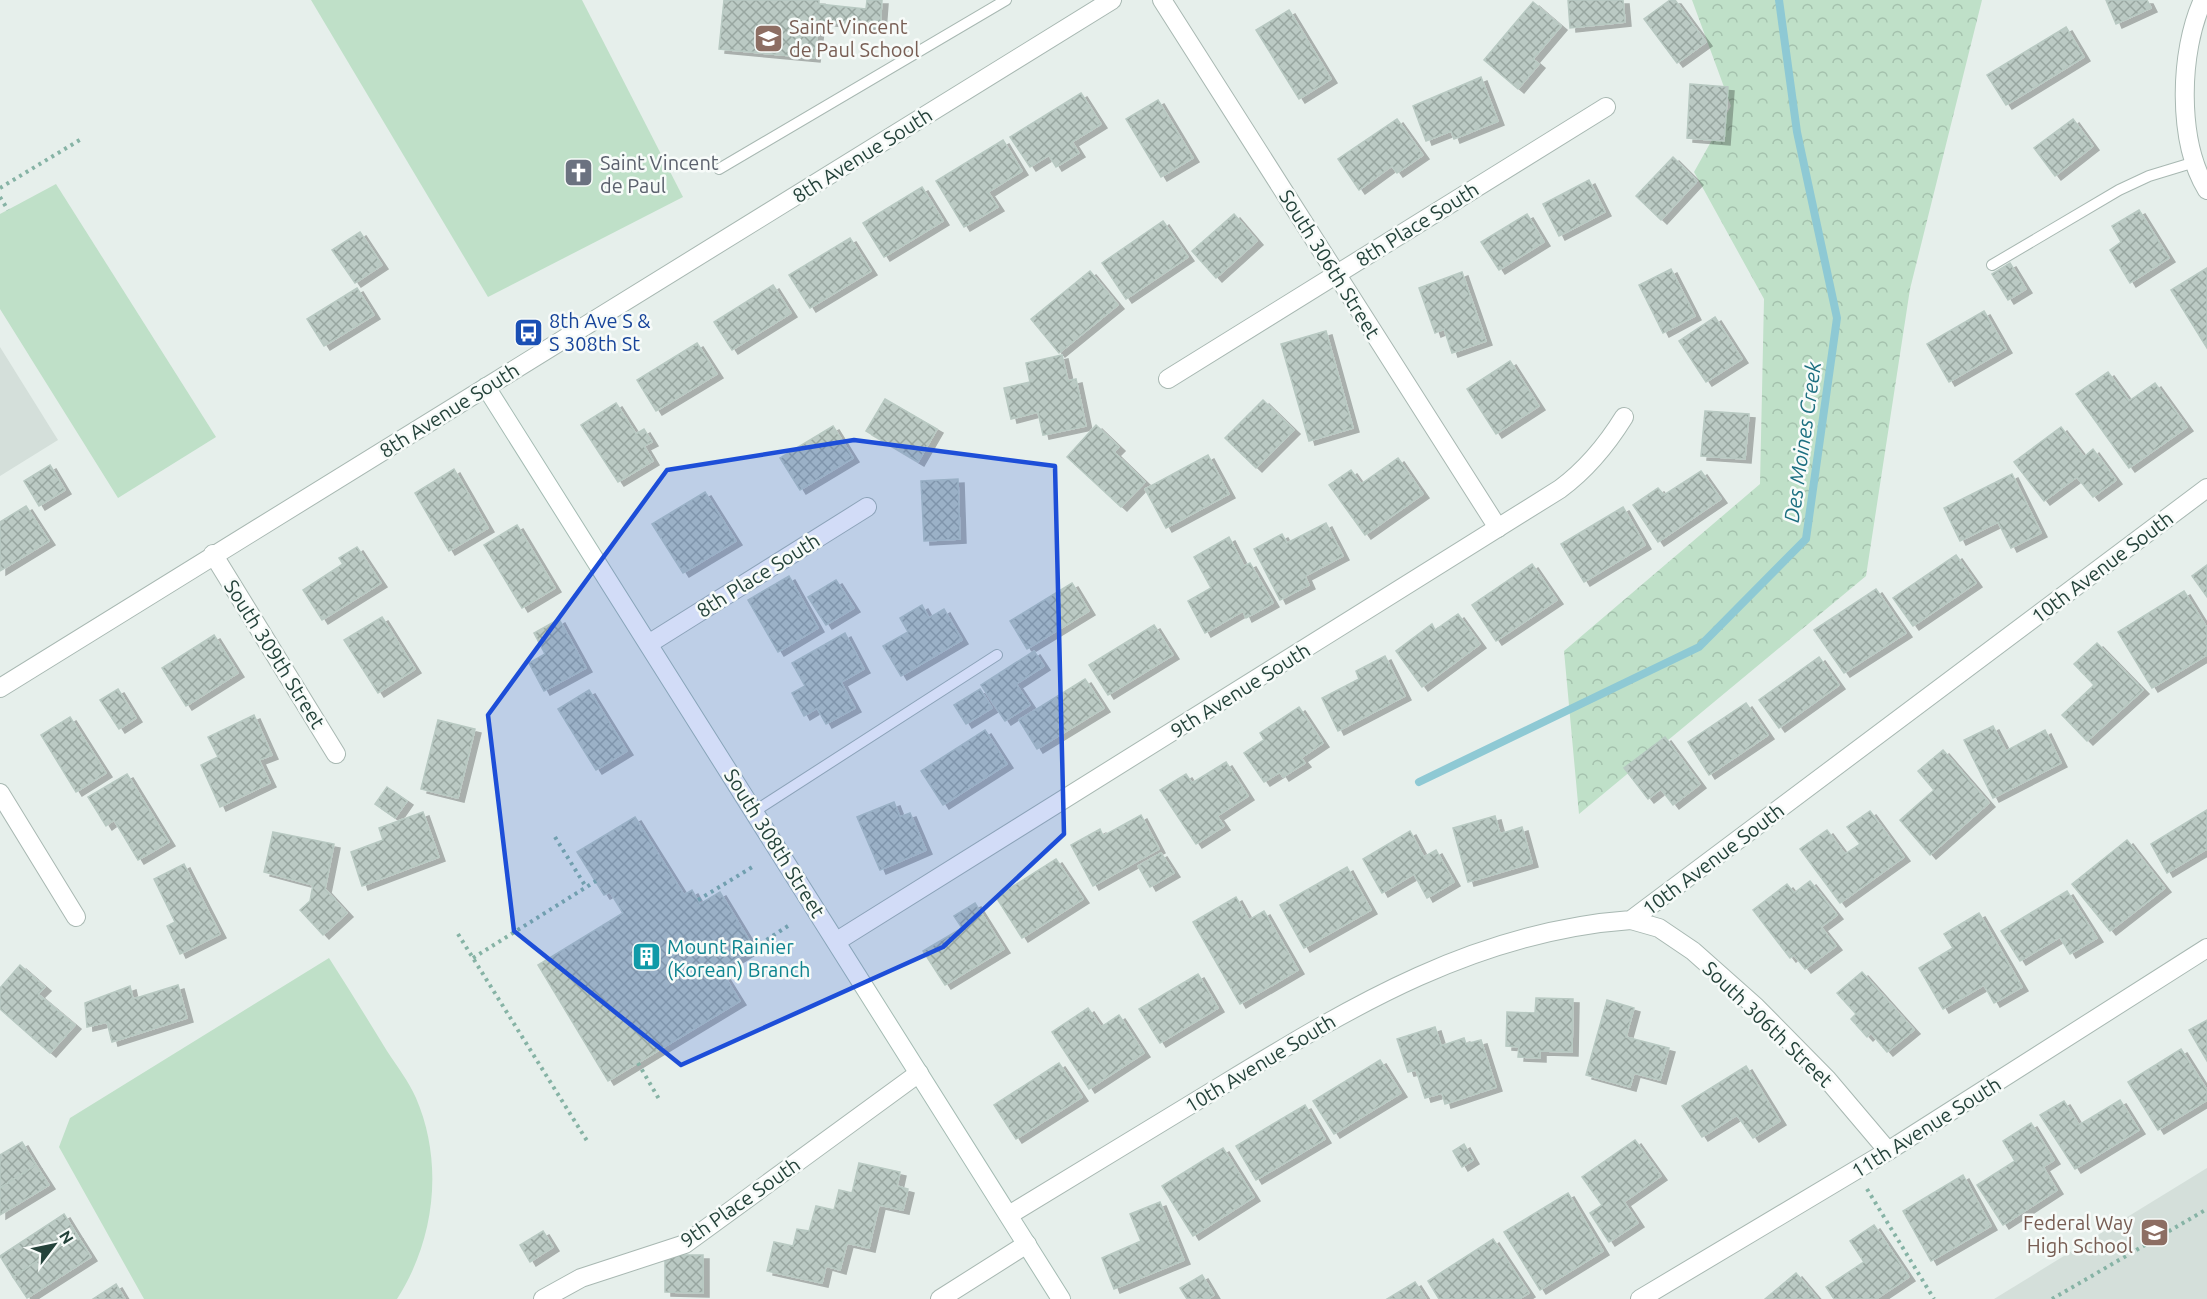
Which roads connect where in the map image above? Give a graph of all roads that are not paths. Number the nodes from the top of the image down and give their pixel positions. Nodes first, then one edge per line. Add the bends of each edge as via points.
1 (1006, 0) edge
2 (1112, 0) edge
3 (1162, 0) edge
4 (2203, 0) edge
5 (1606, 107) dead end
6 (2195, 162) junction
7 (720, 168) dead end
8 (2207, 190) edge
9 (1992, 265) dead end
10 (1336, 274) junction
11 (1168, 379) dead end
12 (486, 387) junction
13 (1624, 417) dead end
14 (2207, 488) edge
15 (867, 507) dead end
16 (1498, 528) junction
17 (213, 554) junction
18 (650, 644) junction
19 (997, 655) dead end
20 (0, 688) edge
21 (336, 754) dead end
22 (0, 793) edge
23 (754, 811) junction
24 (76, 917) dead end
25 (1631, 920) junction
26 (837, 941) junction
27 (2207, 948) edge
28 (920, 1072) junction
29 (1888, 1151) junction
30 (1009, 1215) junction
31 (1027, 1244) junction
32 (543, 1299) edge
33 (940, 1299) edge
34 (1061, 1299) edge
35 (1640, 1299) edge

1 - 7 lane
2 - 12 street, 8th Avenue South
3 - 10 street, South 306th Street
4 - 6 street via 2187,61 2186,120
5 - 10 street, 8th Place South
6 - 8 street
6 - 9 lane via 2119,190
10 - 11 street, 8th Place South
10 - 16 street, South 306th Street
12 - 17 street, 8th Avenue South
12 - 18 street, South 308th Street
13 - 16 street, 9th Avenue South via 1608,443 1574,479
14 - 25 street, 10th Avenue South
15 - 18 street, 8th Place South
16 - 26 street, 9th Avenue South
17 - 20 street, 8th Avenue South
17 - 21 street, South 309th Street
18 - 23 street, South 308th Street
19 - 23 lane
22 - 24 street
23 - 26 street, South 308th Street
25 - 29 street, South 306th Street via 1659,928 1694,951 1819,1071
25 - 30 street, 10th Avenue South via 1518,940 1449,961 1402,982 1299,1038
26 - 28 street, South 308th Street
27 - 29 street, 11th Avenue South
28 - 30 street, South 308th Street
28 - 32 street, 9th Place South via 685,1244 581,1278
29 - 35 street, 11th Avenue South
30 - 31 street, South 308th Street
31 - 33 street
31 - 34 street, South 308th Street

